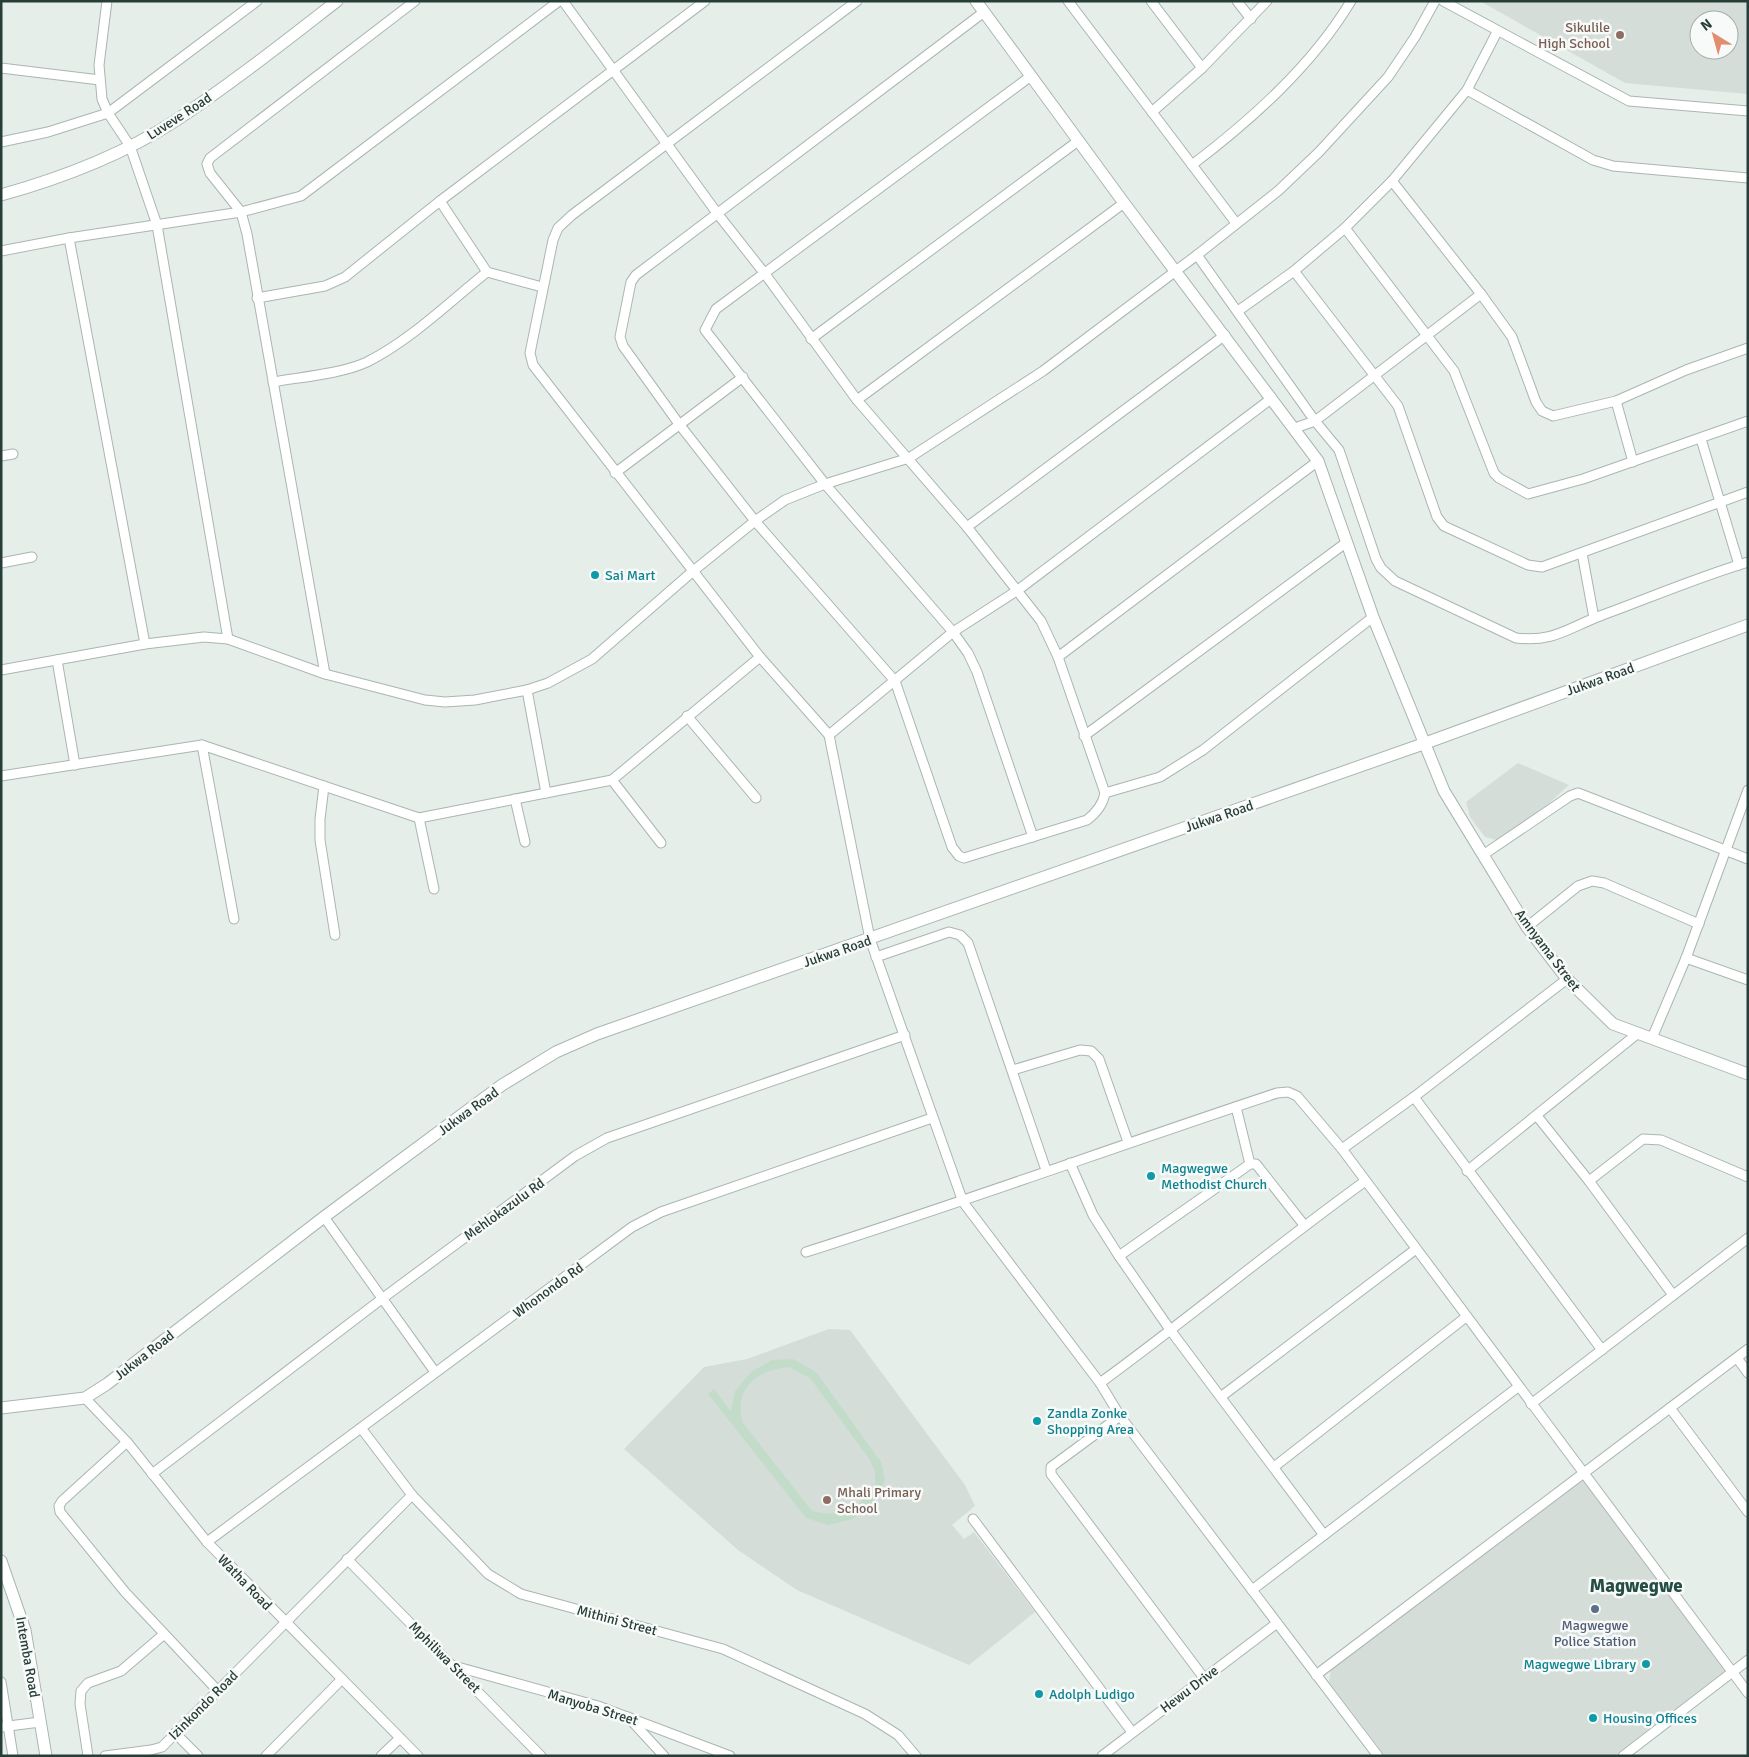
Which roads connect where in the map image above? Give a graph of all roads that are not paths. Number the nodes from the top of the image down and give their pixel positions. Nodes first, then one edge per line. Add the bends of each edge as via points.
1 (107, 1) edge
2 (257, 1) edge
3 (337, 1) edge
4 (415, 1) edge
5 (559, 1) edge
6 (563, 1) edge
7 (705, 1) edge
8 (857, 1) edge
9 (976, 1) edge
10 (1068, 1) edge
11 (1151, 1) edge
12 (1237, 1) edge
13 (1267, 1) edge
14 (1351, 1) edge
15 (1435, 1) edge
16 (1443, 1) edge
17 (984, 12) junction
18 (1251, 19) junction
19 (1497, 32) junction
20 (1, 68) edge
21 (1202, 68) junction
22 (613, 69) junction
23 (1030, 76) junction
24 (100, 80) junction
25 (1467, 90) junction
26 (1748, 111) edge
27 (1152, 112) junction
28 (108, 113) junction
29 (1078, 140) junction
30 (1, 142) edge
31 (668, 144) junction
32 (130, 146) junction
33 (1192, 165) junction
34 (1748, 178) edge
35 (1392, 181) junction
36 (1, 195) edge
37 (440, 201) junction
38 (1124, 203) junction
39 (241, 212) junction
40 (717, 213) junction
41 (1236, 223) junction
42 (157, 225) junction
43 (1345, 228) junction
44 (69, 238) junction
45 (1, 251) edge
46 (1197, 255) junction
47 (1294, 270) junction
48 (1175, 271) junction
49 (487, 272) junction
50 (765, 274) junction
51 (542, 287) junction
52 (1481, 294) junction
53 (257, 298) junction
54 (1238, 311) junction
55 (1225, 335) junction
56 (1429, 336) junction
57 (811, 339) junction
58 (1748, 348) edge
59 (1374, 376) junction
60 (743, 377) junction
61 (273, 382) junction
62 (1272, 398) junction
63 (857, 400) junction
64 (1616, 400) junction
65 (1315, 421) junction
66 (1748, 421) edge
67 (679, 424) junction
68 (1295, 428) junction
69 (1700, 439) junction
70 (12, 454) dead end
71 (1, 456) edge
72 (908, 458) junction
73 (1318, 461) junction
74 (1633, 462) junction
75 (615, 473) junction
76 (824, 484) junction
77 (1748, 492) edge
78 (1720, 502) junction
79 (755, 521) junction
80 (967, 527) junction
81 (1347, 542) junction
82 (1582, 553) junction
83 (32, 557) dead end
84 (1, 562) edge
85 (1743, 563) edge
86 (692, 572) junction
87 (1018, 590) junction
88 (1373, 617) junction
89 (1594, 618) junction
90 (1748, 625) edge
91 (953, 632) junction
92 (228, 639) junction
93 (145, 644) junction
94 (760, 657) junction
95 (1058, 657) junction
96 (57, 660) junction
97 (1, 670) edge
98 (325, 674) junction
99 (895, 681) junction
100 (527, 690) junction
101 (687, 716) junction
102 (829, 735) junction
103 (1084, 736) junction
104 (1423, 744) junction
105 (202, 745) junction
106 (75, 764) junction
107 (1, 776) edge
108 (612, 780) junction
109 (324, 786) junction
110 (1748, 790) edge
111 (546, 793) junction
112 (1105, 793) junction
113 (756, 798) dead end
114 (515, 799) junction
115 (419, 818) junction
116 (1033, 837) junction
117 (525, 842) dead end
118 (661, 843) dead end
119 (1726, 850) junction
120 (1483, 855) junction
121 (1748, 859) edge
122 (434, 889) dead end
123 (234, 919) dead end
124 (1699, 924) junction
125 (1527, 927) junction
126 (335, 935) dead end
127 (870, 939) junction
128 (876, 957) junction
129 (1686, 958) junction
130 (1567, 979) junction
131 (1748, 980) edge
132 (1637, 1034) junction
133 (905, 1035) junction
134 (1652, 1038) junction
135 (1013, 1070) junction
136 (1748, 1074) edge
137 (1414, 1097) junction
138 (1236, 1107) junction
139 (1537, 1116) junction
140 (932, 1118) junction
141 (1128, 1142) junction
142 (1342, 1150) junction
143 (1070, 1163) junction
144 (1250, 1164) junction
145 (1046, 1170) junction
146 (1467, 1171) junction
147 (1748, 1177) edge
148 (1589, 1181) junction
149 (1364, 1182) junction
150 (964, 1202) junction
151 (324, 1217) junction
152 (1304, 1225) junction
153 (1748, 1238) edge
154 (1416, 1249) junction
155 (806, 1252) dead end
156 (1119, 1256) junction
157 (1673, 1295) junction
158 (383, 1298) junction
159 (1466, 1317) junction
160 (1172, 1331) junction
161 (1748, 1349) edge
162 (1602, 1350) junction
163 (1737, 1358) junction
164 (435, 1372) junction
165 (1748, 1373) edge
166 (1100, 1383) junction
167 (1518, 1387) junction
168 (1222, 1396) junction
169 (85, 1398) junction
170 (1531, 1404) junction
171 (1, 1408) edge
172 (1670, 1408) junction
173 (1120, 1416) junction
174 (360, 1428) junction
175 (127, 1442) junction
176 (1274, 1467) junction
177 (1582, 1473) junction
178 (152, 1474) junction
179 (412, 1495) junction
180 (1748, 1512) edge
181 (973, 1519) dead end
182 (1324, 1535) junction
183 (207, 1542) junction
184 (347, 1559) junction
185 (1, 1561) edge
186 (1252, 1590) junction
187 (285, 1623) junction
188 (1277, 1624) junction
189 (162, 1635) junction
190 (1748, 1660) edge
191 (454, 1666) junction
192 (1732, 1673) junction
193 (1316, 1675) junction
194 (1204, 1678) junction
195 (342, 1679) junction
196 (1, 1682) edge
197 (218, 1691) junction
198 (1748, 1693) edge
199 (626, 1715) junction
200 (40, 1722) junction
201 (5, 1726) edge
202 (1132, 1732) junction
203 (175, 1734) junction
204 (400, 1738) junction
205 (13, 1756) edge
206 (46, 1756) edge
207 (88, 1756) edge
208 (105, 1756) edge
209 (198, 1756) edge
210 (266, 1756) edge
211 (381, 1756) edge
212 (418, 1756) edge
213 (541, 1756) edge
214 (664, 1756) edge
215 (730, 1756) edge
216 (916, 1756) edge
217 (1102, 1756) edge
218 (1378, 1756) edge
219 (1623, 1756) edge

1 - 24 street
2 - 28 street
3 - 32 street, Luveve Road via 175,121
4 - 39 street via 210,158 207,164 210,173
5 - 39 street via 310,191
6 - 22 street
7 - 22 street
8 - 31 street
9 - 17 street, Amnyama Street
10 - 27 street
11 - 21 street
12 - 18 street
13 - 18 street
14 - 33 street via 1337,24 1281,88
15 - 41 street via 1415,37 1382,83 1312,159 1278,191
16 - 19 street
17 - 23 street, Amnyama Street
17 - 40 street
18 - 21 street
19 - 25 street
19 - 26 street via 1629,101
20 - 24 street
21 - 27 street
22 - 31 street
22 - 37 street
23 - 29 street, Amnyama Street
23 - 50 street
24 - 28 street via 102,99
25 - 34 street via 1581,153 1613,166
25 - 35 street
27 - 33 street
28 - 30 street via 48,132
28 - 32 street
29 - 38 street, Amnyama Street
29 - 57 street
31 - 40 street
31 - 51 street via 558,228
32 - 36 street, Luveve Road via 60,178
32 - 42 street
33 - 41 street
35 - 43 street
35 - 52 street
37 - 49 street
37 - 53 street via 336,282
38 - 48 street, Amnyama Street
38 - 63 street
39 - 42 street
39 - 53 street
40 - 50 street
40 - 67 street via 636,275 631,282 620,336 623,346
41 - 46 street
42 - 44 street
42 - 92 street
43 - 47 street
43 - 56 street
44 - 45 street
44 - 93 street
46 - 48 street
46 - 54 street
47 - 54 street
47 - 59 street
48 - 55 street, Amnyama Street
48 - 72 street via 1043,371
49 - 51 street
49 - 61 street via 408,335 366,363
50 - 57 street
50 - 60 street via 716,309 705,330
51 - 75 street via 530,352 533,365
52 - 56 street
52 - 64 street via 1516,343 1542,411 1553,416
53 - 61 street
54 - 65 street
55 - 62 street, Amnyama Street
55 - 80 street
56 - 59 street
56 - 74 street via 1454,371 1492,469 1499,478 1531,494
57 - 63 street
58 - 64 street
59 - 65 street
59 - 82 street via 1399,408 1436,517 1444,526 1531,566 1542,567
60 - 67 street
60 - 76 street
61 - 98 street
62 - 68 street, Amnyama Street
62 - 87 street
63 - 72 street
64 - 74 street
65 - 68 street
65 - 89 street via 1339,450 1376,559 1395,581 1516,638 1551,638
66 - 69 street
67 - 75 street
67 - 79 street
68 - 73 street, Amnyama Street
69 - 74 street
69 - 78 street
70 - 71 street
72 - 76 street
72 - 80 street
73 - 81 street, Amnyama Street
73 - 95 street
75 - 86 street
76 - 79 street via 784,500
76 - 91 street
77 - 78 street
78 - 82 street
78 - 85 street
79 - 86 street
79 - 99 street
80 - 87 street
81 - 88 street, Amnyama Street
81 - 103 street
82 - 89 street
83 - 84 street
85 - 89 street
86 - 94 street
86 - 100 street via 592,659 554,680
87 - 91 street
87 - 95 street via 1041,621
88 - 104 street, Amnyama Street
88 - 112 street via 1203,750 1160,777
90 - 104 street, Jukwa Road
91 - 99 street
91 - 116 street via 977,672
92 - 93 street via 204,637
92 - 98 street
93 - 96 street
94 - 101 street
94 - 102 street
95 - 103 street
96 - 97 street
96 - 106 street
98 - 100 street via 377,689 445,702 476,700
99 - 102 street
99 - 116 street via 952,847 959,856 972,858
100 - 111 street
101 - 108 street
101 - 113 street
102 - 127 street
103 - 112 street
104 - 120 street, Amnyama Street via 1444,791
104 - 127 street, Jukwa Road
105 - 106 street
105 - 109 street
105 - 123 street
106 - 107 street
108 - 111 street
108 - 118 street
109 - 115 street
109 - 126 street via 320,840
110 - 119 street
111 - 114 street
112 - 116 street via 1100,807 1087,820
114 - 115 street
114 - 117 street
115 - 122 street
119 - 120 street via 1578,794 1570,796
119 - 121 street
119 - 124 street
120 - 125 street, Amnyama Street
124 - 125 street via 1604,882 1592,881 1578,886
124 - 129 street
125 - 130 street, Amnyama Street
127 - 128 street
127 - 151 street, Jukwa Road via 597,1034 556,1052 502,1085
128 - 133 street
128 - 135 street via 949,932 960,935 968,943
129 - 131 street
129 - 134 street
130 - 132 street, Amnyama Street via 1614,1024
130 - 137 street
132 - 134 street, Amnyama Street
132 - 139 street
133 - 140 street
133 - 158 street, Mehlokazulu Rd via 607,1138 575,1156
134 - 136 street, Amnyama Street
135 - 141 street via 1080,1050 1091,1051 1099,1060
135 - 145 street
137 - 142 street
137 - 146 street
138 - 141 street
138 - 142 street via 1288,1092 1304,1103
138 - 144 street
139 - 146 street
139 - 148 street
140 - 150 street
140 - 164 street, Whonondo Rd via 661,1212 632,1227
141 - 143 street
142 - 149 street
143 - 145 street
143 - 156 street via 1093,1216
144 - 152 street via 1256,1164
144 - 156 street
145 - 150 street
146 - 162 street
147 - 148 street via 1660,1140 1643,1139
148 - 157 street
149 - 152 street
149 - 154 street
150 - 155 street
150 - 166 street
151 - 158 street
151 - 169 street, Jukwa Road
152 - 160 street
153 - 157 street
154 - 159 street
154 - 168 street
156 - 160 street
157 - 162 street
158 - 164 street
158 - 178 street, Mehlokazulu Rd
159 - 167 street
159 - 176 street
160 - 166 street
160 - 168 street
161 - 163 street
162 - 170 street
163 - 165 street
163 - 172 street
164 - 174 street, Whonondo Rd
166 - 173 street
167 - 170 street
167 - 182 street
168 - 176 street
169 - 171 street, Jukwa Road
169 - 175 street, Watha Road
170 - 177 street
172 - 177 street
172 - 180 street
173 - 186 street
173 - 194 street via 1051,1467 1051,1474
174 - 179 street, Mithini Street
174 - 183 street, Whonondo Rd
175 - 178 street, Watha Road
175 - 189 street via 62,1501 60,1512
176 - 182 street
177 - 192 street
177 - 193 street
178 - 183 street, Watha Road
179 - 184 street, Izinkondo Road
179 - 216 street, Mithini Street via 488,1574 503,1585 521,1594 723,1649 865,1714 898,1736
181 - 202 street
182 - 186 street
183 - 187 street, Watha Road
184 - 187 street, Izinkondo Road
184 - 191 street, Mphiliwa Street
185 - 200 street, Intemba Road via 25,1630
186 - 188 street
187 - 195 street, Watha Road
187 - 197 street, Izinkondo Road
188 - 193 street
188 - 194 street, Hewu Drive
189 - 197 street
189 - 207 street via 121,1671 88,1682 81,1692
190 - 192 street
191 - 199 street, Manyoba Street
191 - 213 street, Mphiliwa Street
192 - 198 street
192 - 219 street
193 - 218 street
194 - 202 street, Hewu Drive
195 - 204 street, Watha Road
195 - 210 street
196 - 201 street
197 - 203 street, Izinkondo Road
199 - 214 street
199 - 215 street, Manyoba Street
200 - 201 street
200 - 206 street, Intemba Road
201 - 205 street
202 - 217 street, Hewu Drive
203 - 208 street, Izinkondo Road via 162,1747
203 - 209 street
204 - 211 street
204 - 212 street, Watha Road

